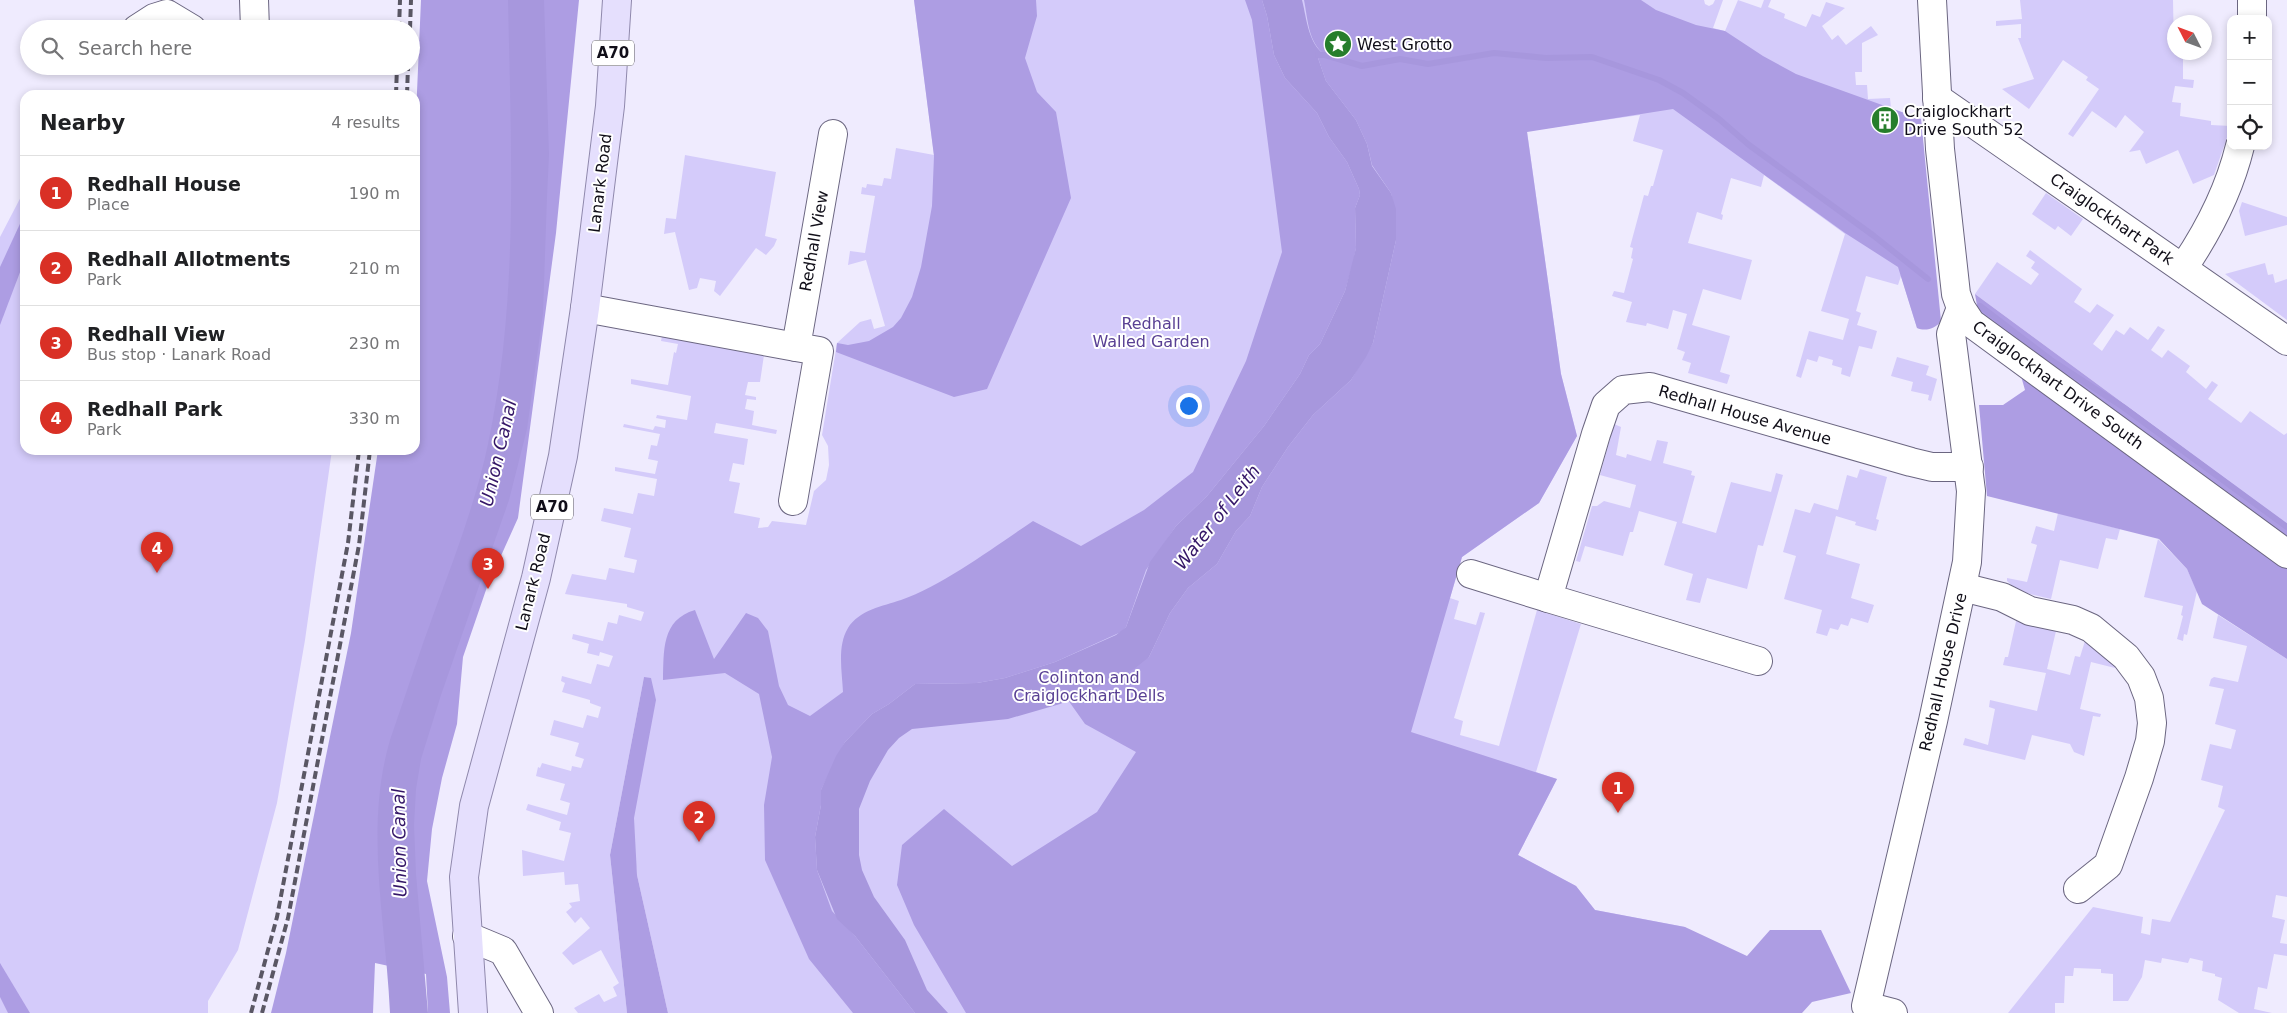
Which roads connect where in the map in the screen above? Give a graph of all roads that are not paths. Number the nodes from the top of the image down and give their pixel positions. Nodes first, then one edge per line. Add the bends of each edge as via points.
1 (254, 0) edge
2 (617, 0) edge
3 (1932, 0) edge
4 (2252, 0) edge
5 (169, 7) edge
6 (2252, 15) edge
7 (151, 20) edge
8 (183, 20) edge
9 (255, 20) edge
10 (1937, 98) junction
11 (833, 134) dead end
12 (2239, 150) edge
13 (2183, 268) junction
14 (585, 308) junction
15 (1961, 308) junction
16 (2287, 341) edge
17 (796, 348) junction
18 (1969, 467) junction
19 (792, 501) dead end
20 (2287, 554) edge
21 (1471, 574) dead end
22 (1962, 587) junction
23 (1548, 598) junction
24 (1758, 661) dead end
25 (2078, 889) dead end
26 (467, 936) junction
27 (472, 1013) edge
28 (539, 1013) edge
29 (1893, 1013) edge

1 - 9 street
2 - 14 main road, Lanark Road / A70 via 610,106
3 - 10 street, Craiglockhart Drive South
4 - 6 street
5 - 7 street
5 - 8 street
10 - 13 street, Craiglockhart Park
10 - 15 street, Craiglockhart Drive South via 1956,294
11 - 17 street, Redhall View
12 - 13 street via 2218,209 2204,238
13 - 16 street, Craiglockhart Park
14 - 17 street
14 - 26 main road, Lanark Road / A70 via 563,456 536,578 474,806 464,877
15 - 18 street, Redhall House Drive via 1950,334
15 - 20 street, Craiglockhart Drive South via 1971,323
17 - 19 street via 819,351 807,470
18 - 22 street, Redhall House Drive via 1970,532
18 - 23 street, Redhall House Avenue via 1932,467 1911,462 1650,387 1624,390 1609,401 1602,415
21 - 23 street
22 - 25 street via 2002,598 2030,612 2073,620 2090,628 2126,657 2141,677 2149,698 2150,741 2108,865
22 - 29 street, Redhall House Drive via 1866,1006
23 - 24 street via 1725,663
26 - 27 main road, Lanark Road / A70
26 - 28 street via 502,951

